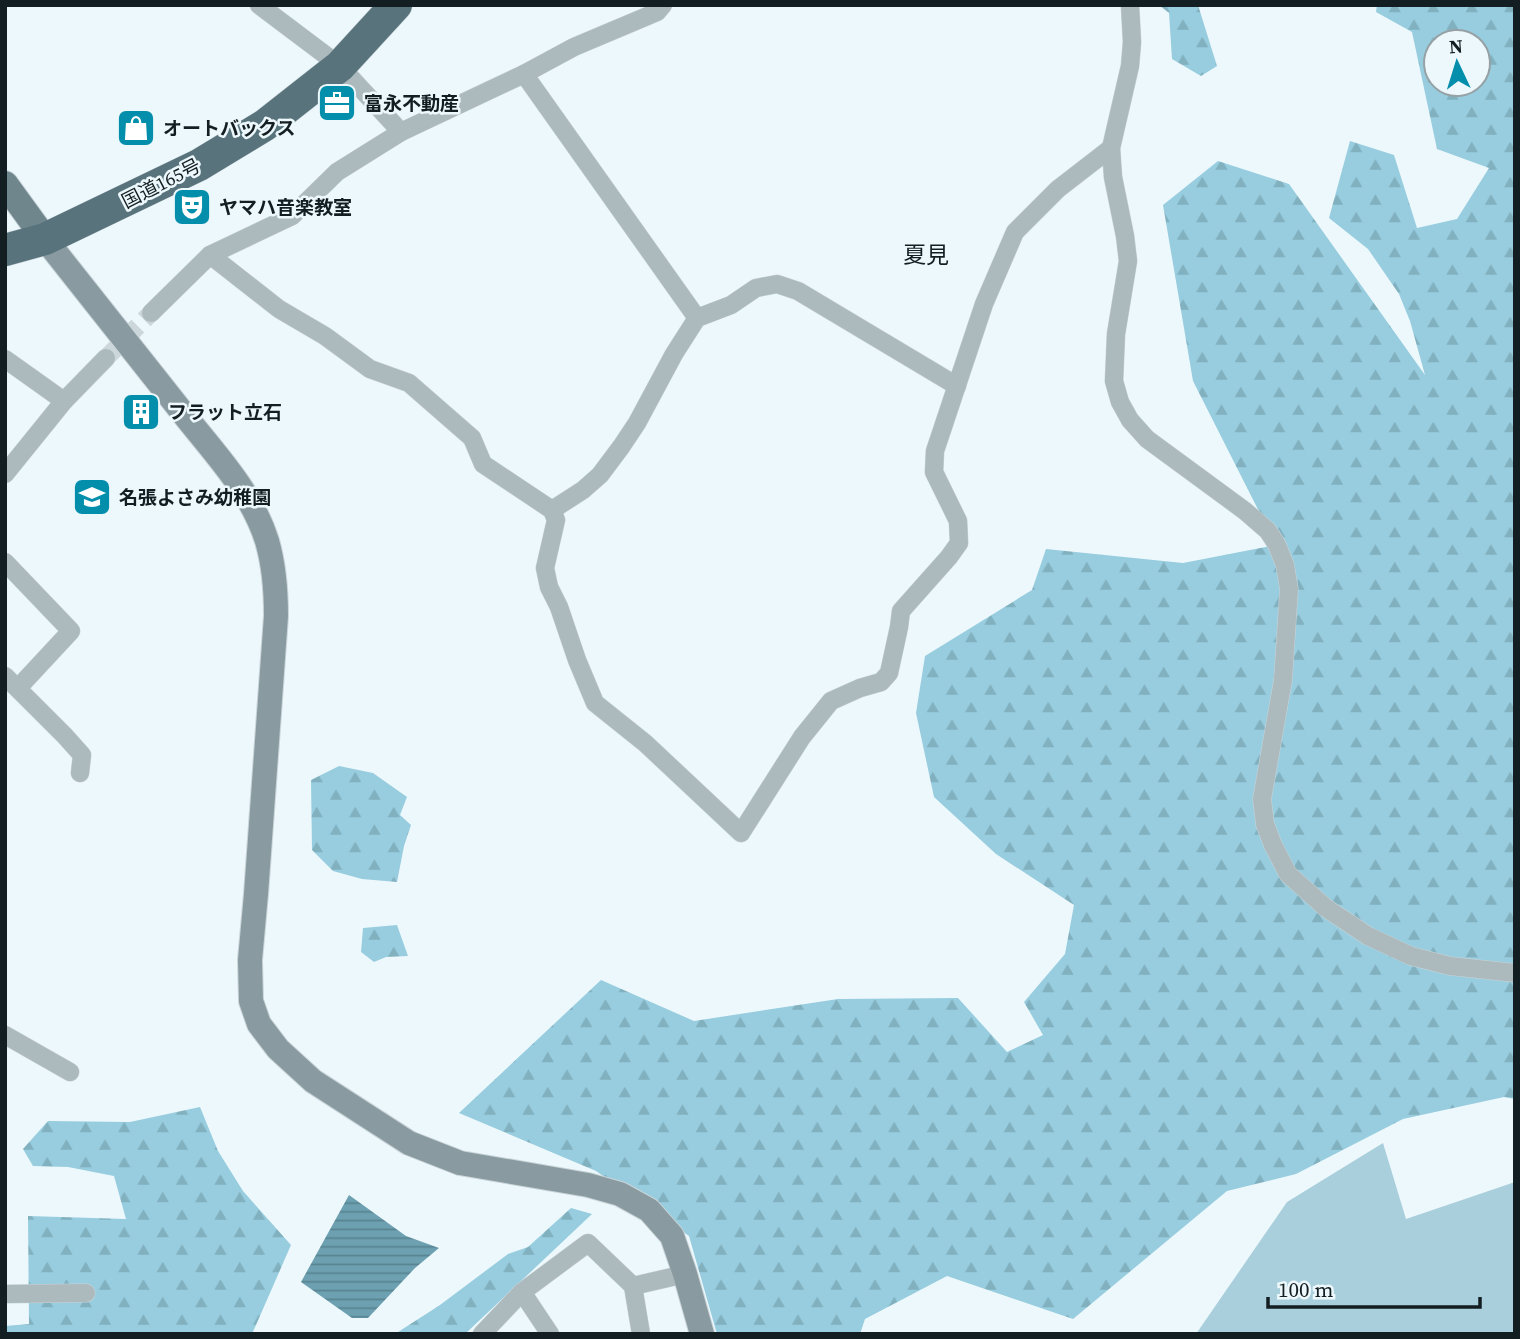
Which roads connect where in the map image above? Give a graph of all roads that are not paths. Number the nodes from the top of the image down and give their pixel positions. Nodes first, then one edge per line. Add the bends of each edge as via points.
1 (259, 5) edge
2 (396, 5) edge
3 (663, 5) edge
4 (1130, 5) edge
5 (340, 66) junction
6 (524, 74) junction
7 (401, 132) junction
8 (1111, 148) junction
9 (5, 184) edge
10 (45, 239) junction
11 (5, 250) edge
12 (210, 255) junction
13 (150, 313) tunnel mouth
14 (697, 318) junction
15 (106, 358) tunnel mouth
16 (5, 359) edge
17 (957, 386) junction
18 (64, 401) junction
19 (5, 474) edge
20 (552, 510) junction
21 (5, 562) edge
22 (11, 682) edge
23 (80, 774) dead end
24 (1515, 973) edge
25 (5, 1035) edge
26 (70, 1072) dead end
27 (685, 1274) junction
28 (633, 1286) junction
29 (522, 1292) junction
30 (86, 1293) dead end
31 (5, 1294) edge
32 (482, 1334) edge
33 (550, 1334) edge
34 (641, 1334) edge
35 (702, 1334) edge

1 - 5 street
2 - 5 highway, 国道165号
3 - 6 street via 657,12
4 - 8 street via 1130,66
5 - 7 street
5 - 10 highway, 国道165号 via 265,125 199,165
6 - 7 street
6 - 14 street
7 - 12 street via 337,172 292,216
8 - 17 street via 1058,189 1014,232
8 - 24 street via 1128,261 1114,357 1120,402 1147,439 1268,531 1285,565 1289,589 1283,680 1262,799 1273,845 1289,874 1326,908 1368,936 1411,956
9 - 10 main road
10 - 11 highway, 国道165号
10 - 27 street via 231,472 267,541 276,615 250,960 251,1001 259,1024 313,1081 410,1143 460,1163 588,1185 620,1194 649,1210 672,1236
12 - 13 street
12 - 20 street via 279,309 325,335 370,369 409,383 472,438 483,464
14 - 17 street via 731,306 756,288 777,284 798,291
14 - 20 street via 637,423 600,475
15 - 18 street
16 - 18 street
17 - 20 street via 934,472 958,520 959,543 901,611 889,673 881,682 831,701 802,737 741,833 595,703 549,587 545,568 556,520
18 - 19 street
21 - 22 street via 71,631
22 - 23 street via 82,755
25 - 26 street
27 - 28 street
27 - 35 street
28 - 29 street via 588,1243
28 - 34 street
29 - 32 street
29 - 33 street
30 - 31 street

